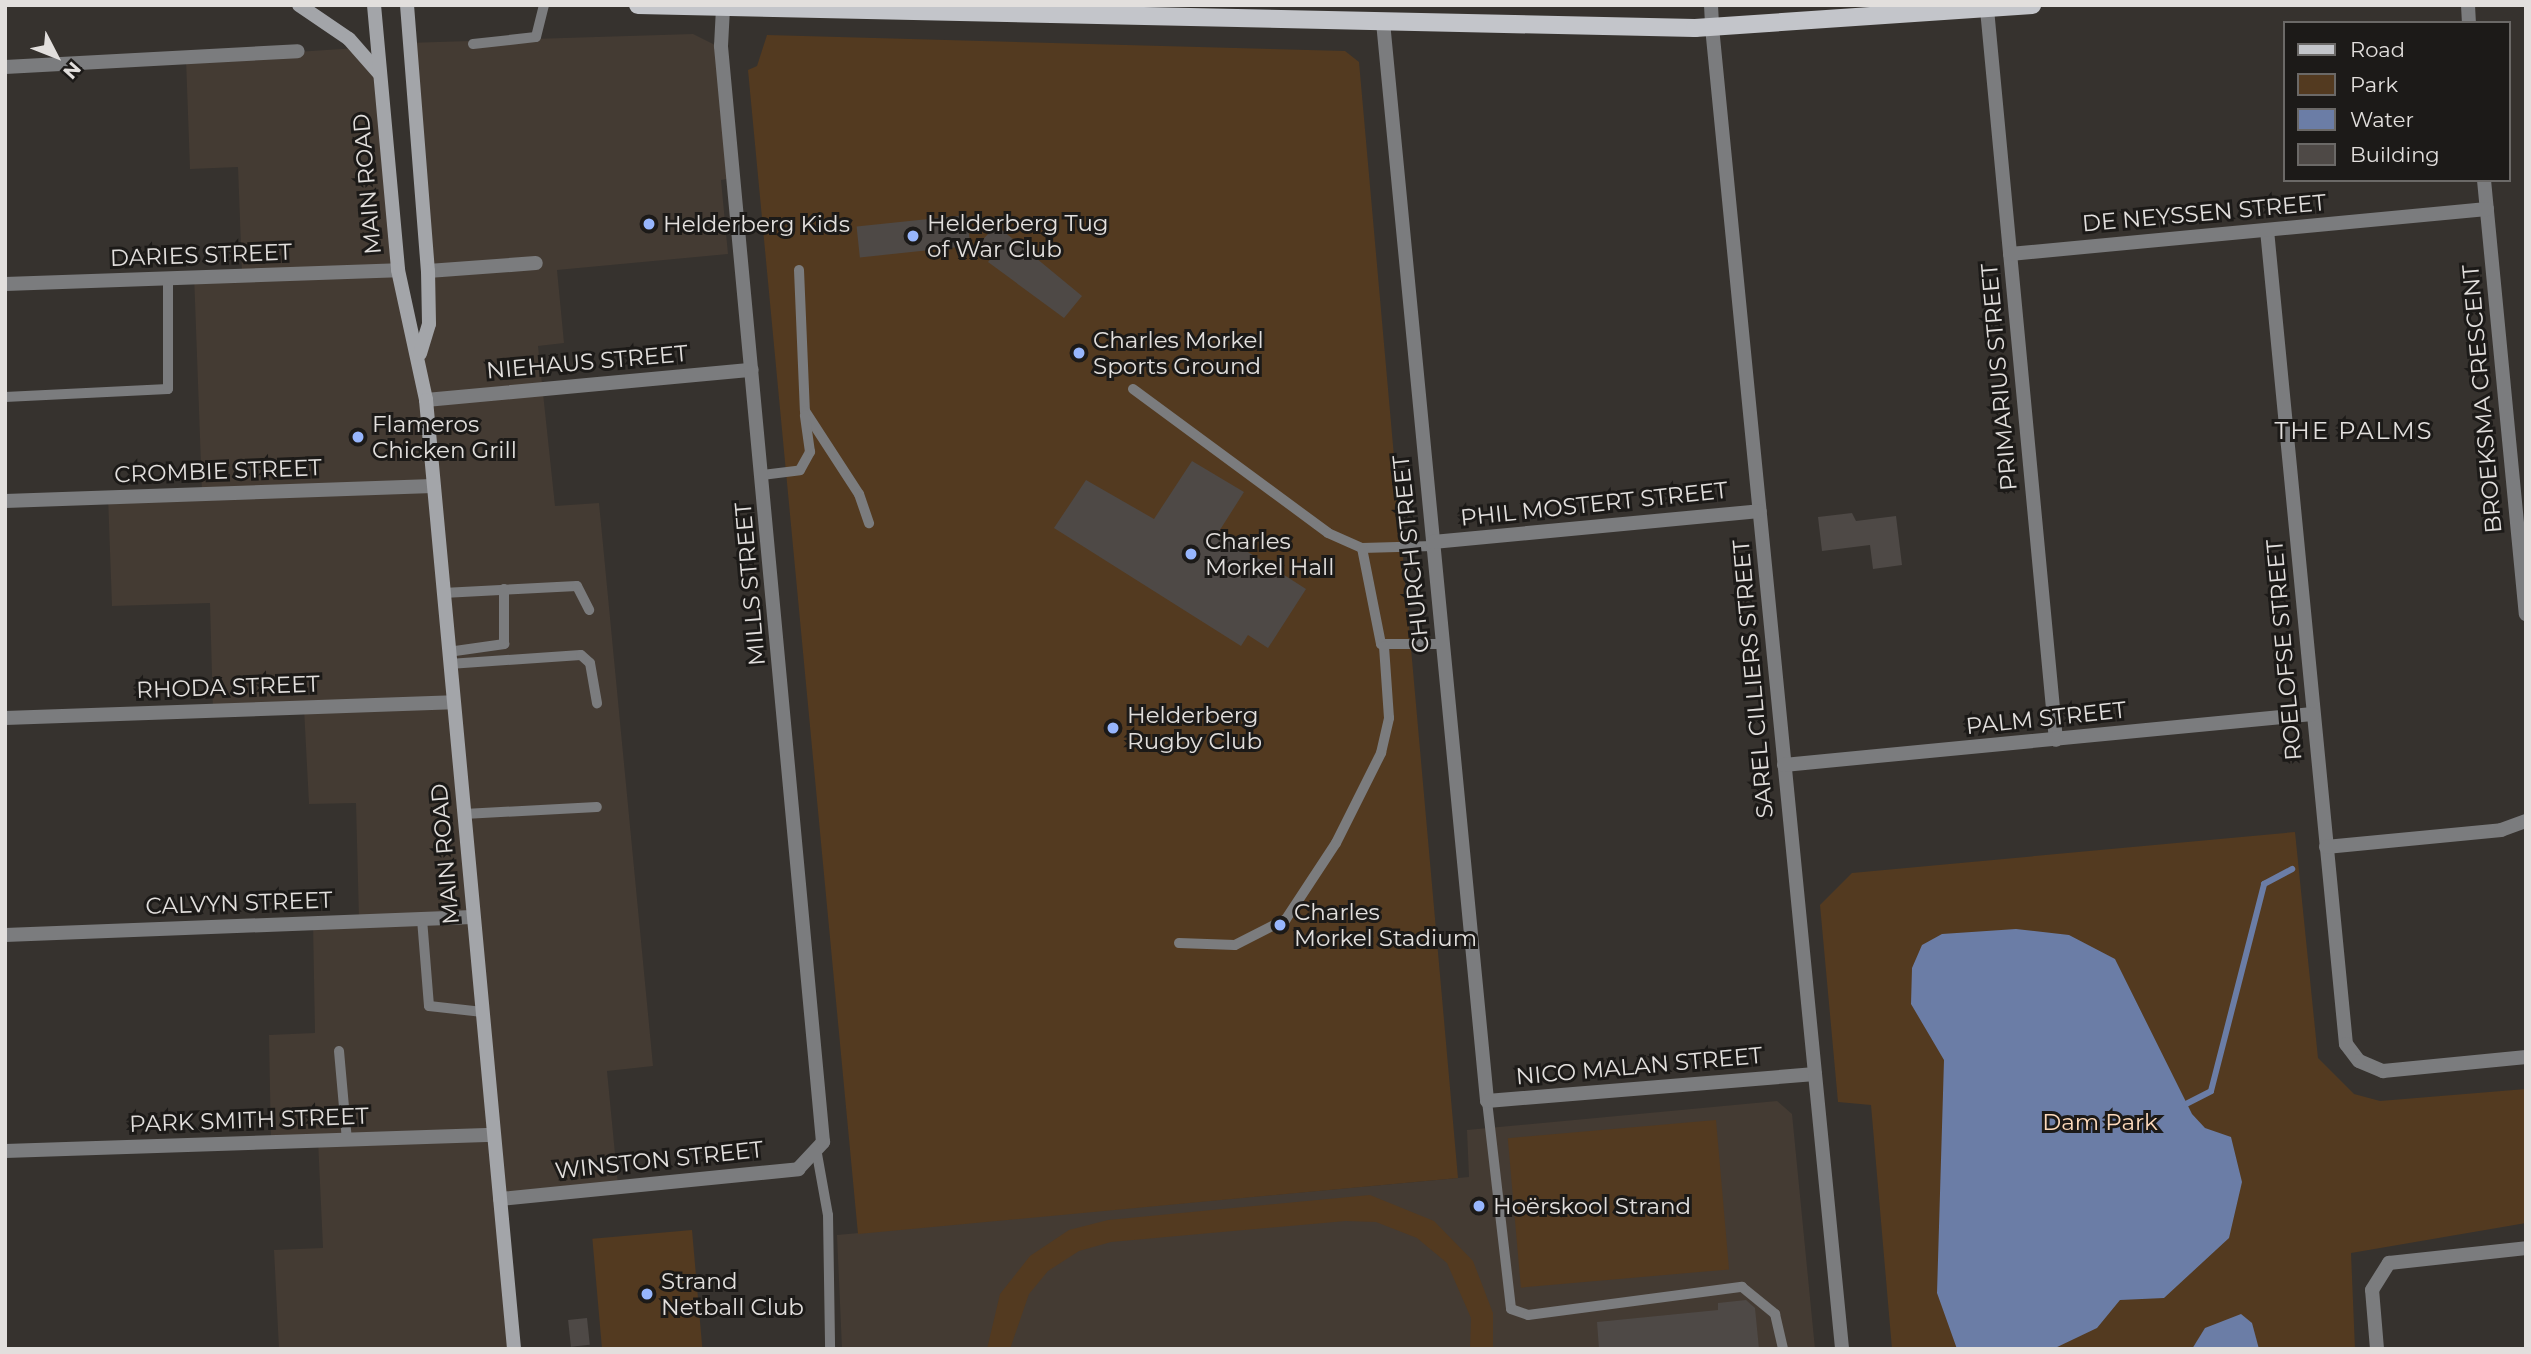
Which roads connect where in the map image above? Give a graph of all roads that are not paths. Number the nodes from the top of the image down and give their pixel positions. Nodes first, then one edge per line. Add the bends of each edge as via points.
1 (299, 5) edge
2 (374, 5) edge
3 (407, 5) edge
4 (544, 5) edge
5 (638, 5) edge
6 (1711, 5) edge
7 (2032, 5) edge
8 (723, 9) junction
9 (1052, 9) edge
10 (1987, 9) junction
11 (1383, 22) junction
12 (1712, 27) junction
13 (473, 44) dead end
14 (298, 51) dead end
15 (5, 67) edge
16 (380, 74) junction
17 (2484, 182) edge
18 (2487, 209) junction
19 (2267, 230) junction
20 (2010, 254) junction
21 (536, 262) dead end
22 (398, 270) junction
23 (799, 270) dead end
24 (428, 271) junction
25 (168, 279) junction
26 (5, 284) edge
27 (420, 356) junction
28 (752, 370) junction
29 (1133, 388) dead end
30 (5, 397) edge
31 (426, 400) junction
32 (805, 411) junction
33 (762, 475) junction
34 (433, 486) junction
35 (5, 501) edge
36 (1760, 511) junction
37 (870, 523) dead end
38 (1433, 544) junction
39 (1362, 548) junction
40 (505, 589) junction
41 (443, 593) junction
42 (589, 610) dead end
43 (2526, 614) edge
44 (1443, 644) junction
45 (1384, 646) junction
46 (449, 658) junction
47 (453, 702) junction
48 (597, 703) dead end
49 (2313, 714) junction
50 (5, 718) edge
51 (2056, 740) junction
52 (1784, 765) junction
53 (597, 807) dead end
54 (464, 814) junction
55 (2526, 821) edge
56 (2326, 847) junction
57 (474, 917) junction
58 (422, 919) junction
59 (5, 935) edge
60 (1179, 943) dead end
61 (483, 1012) junction
62 (339, 1051) dead end
63 (2526, 1058) edge
64 (1815, 1074) junction
65 (1485, 1081) joint
66 (1487, 1101) junction
67 (494, 1135) junction
68 (347, 1140) junction
69 (5, 1152) edge
70 (817, 1154) junction
71 (500, 1199) junction
72 (2526, 1248) edge
73 (514, 1349) edge
74 (830, 1349) edge
75 (1783, 1349) edge
76 (1842, 1349) edge
77 (2377, 1349) edge

1 - 16 main road via 349,39
2 - 16 main road, MAIN ROAD
3 - 24 main road, MAIN ROAD
4 - 13 lane via 536,37
5 - 8 main road
6 - 12 street, SAREL CILLIERS STREET
7 - 10 main road
8 - 9 main road
8 - 28 street, MILLS STREET via 721,46
9 - 11 main road
10 - 12 main road
10 - 20 street, PRIMARIUS STREET
11 - 12 main road
11 - 38 street, CHURCH STREET
12 - 36 street, SAREL CILLIERS STREET
14 - 15 street
16 - 22 main road, MAIN ROAD
17 - 18 street, BROEKSMA CRESCENT
18 - 19 street, DE NEYSSEN STREET
18 - 43 street, BROEKSMA CRESCENT
19 - 20 street, DE NEYSSEN STREET
19 - 49 street, ROELOFSE STREET
20 - 51 street, PRIMARIUS STREET
21 - 24 street
22 - 25 street, DARIES STREET
22 - 27 main road, MAIN ROAD
23 - 32 lane
24 - 27 main road, MAIN ROAD via 429,324
25 - 26 street, DARIES STREET
25 - 30 lane via 168,389
27 - 31 main road, MAIN ROAD
28 - 31 street, NIEHAUS STREET
28 - 33 street, MILLS STREET
29 - 39 lane via 1328,533
31 - 34 main road, MAIN ROAD
32 - 33 lane via 810,452 800,470
32 - 37 lane via 859,494
33 - 70 street, MILLS STREET via 825,1129
34 - 35 street, CROMBIE STREET
34 - 41 main road, MAIN ROAD
36 - 38 street, PHIL MOSTERT STREET
36 - 52 street, SAREL CILLIERS STREET
38 - 39 lane
38 - 44 street, CHURCH STREET
39 - 45 lane
40 - 41 lane
40 - 42 lane via 577,586
40 - 46 lane via 504,644
41 - 46 main road, MAIN ROAD
44 - 45 lane
44 - 65 street, CHURCH STREET
45 - 60 lane via 1389,718 1381,753 1336,844 1286,919 1235,945
46 - 47 main road, MAIN ROAD
46 - 48 lane via 581,654 590,663
47 - 50 street, RHODA STREET
47 - 54 main road, MAIN ROAD
49 - 51 street, PALM STREET
49 - 56 street, ROELOFSE STREET
51 - 52 street, PALM STREET
52 - 64 street, SAREL CILLIERS STREET
53 - 54 lane
54 - 57 main road, MAIN ROAD
55 - 56 street via 2501,831
56 - 63 street, ROELOFSE STREET via 2344,1034 2359,1061 2383,1070
57 - 58 street, CALVYN STREET
57 - 61 main road, MAIN ROAD
58 - 59 street, CALVYN STREET
58 - 61 lane via 429,1006
61 - 67 main road, MAIN ROAD
62 - 68 lane
64 - 66 street, NICO MALAN STREET
64 - 76 street, SAREL CILLIERS STREET
65 - 66 street, NICO MALAN STREET
66 - 75 lane via 1511,1309 1528,1315 1742,1287 1776,1314
67 - 68 street, PARK SMITH STREET
67 - 71 main road, MAIN ROAD
68 - 69 street, PARK SMITH STREET
70 - 71 street, WINSTON STREET via 798,1168
70 - 74 lane via 828,1215
71 - 73 main road, MAIN ROAD
72 - 77 street via 2389,1264 2372,1290

